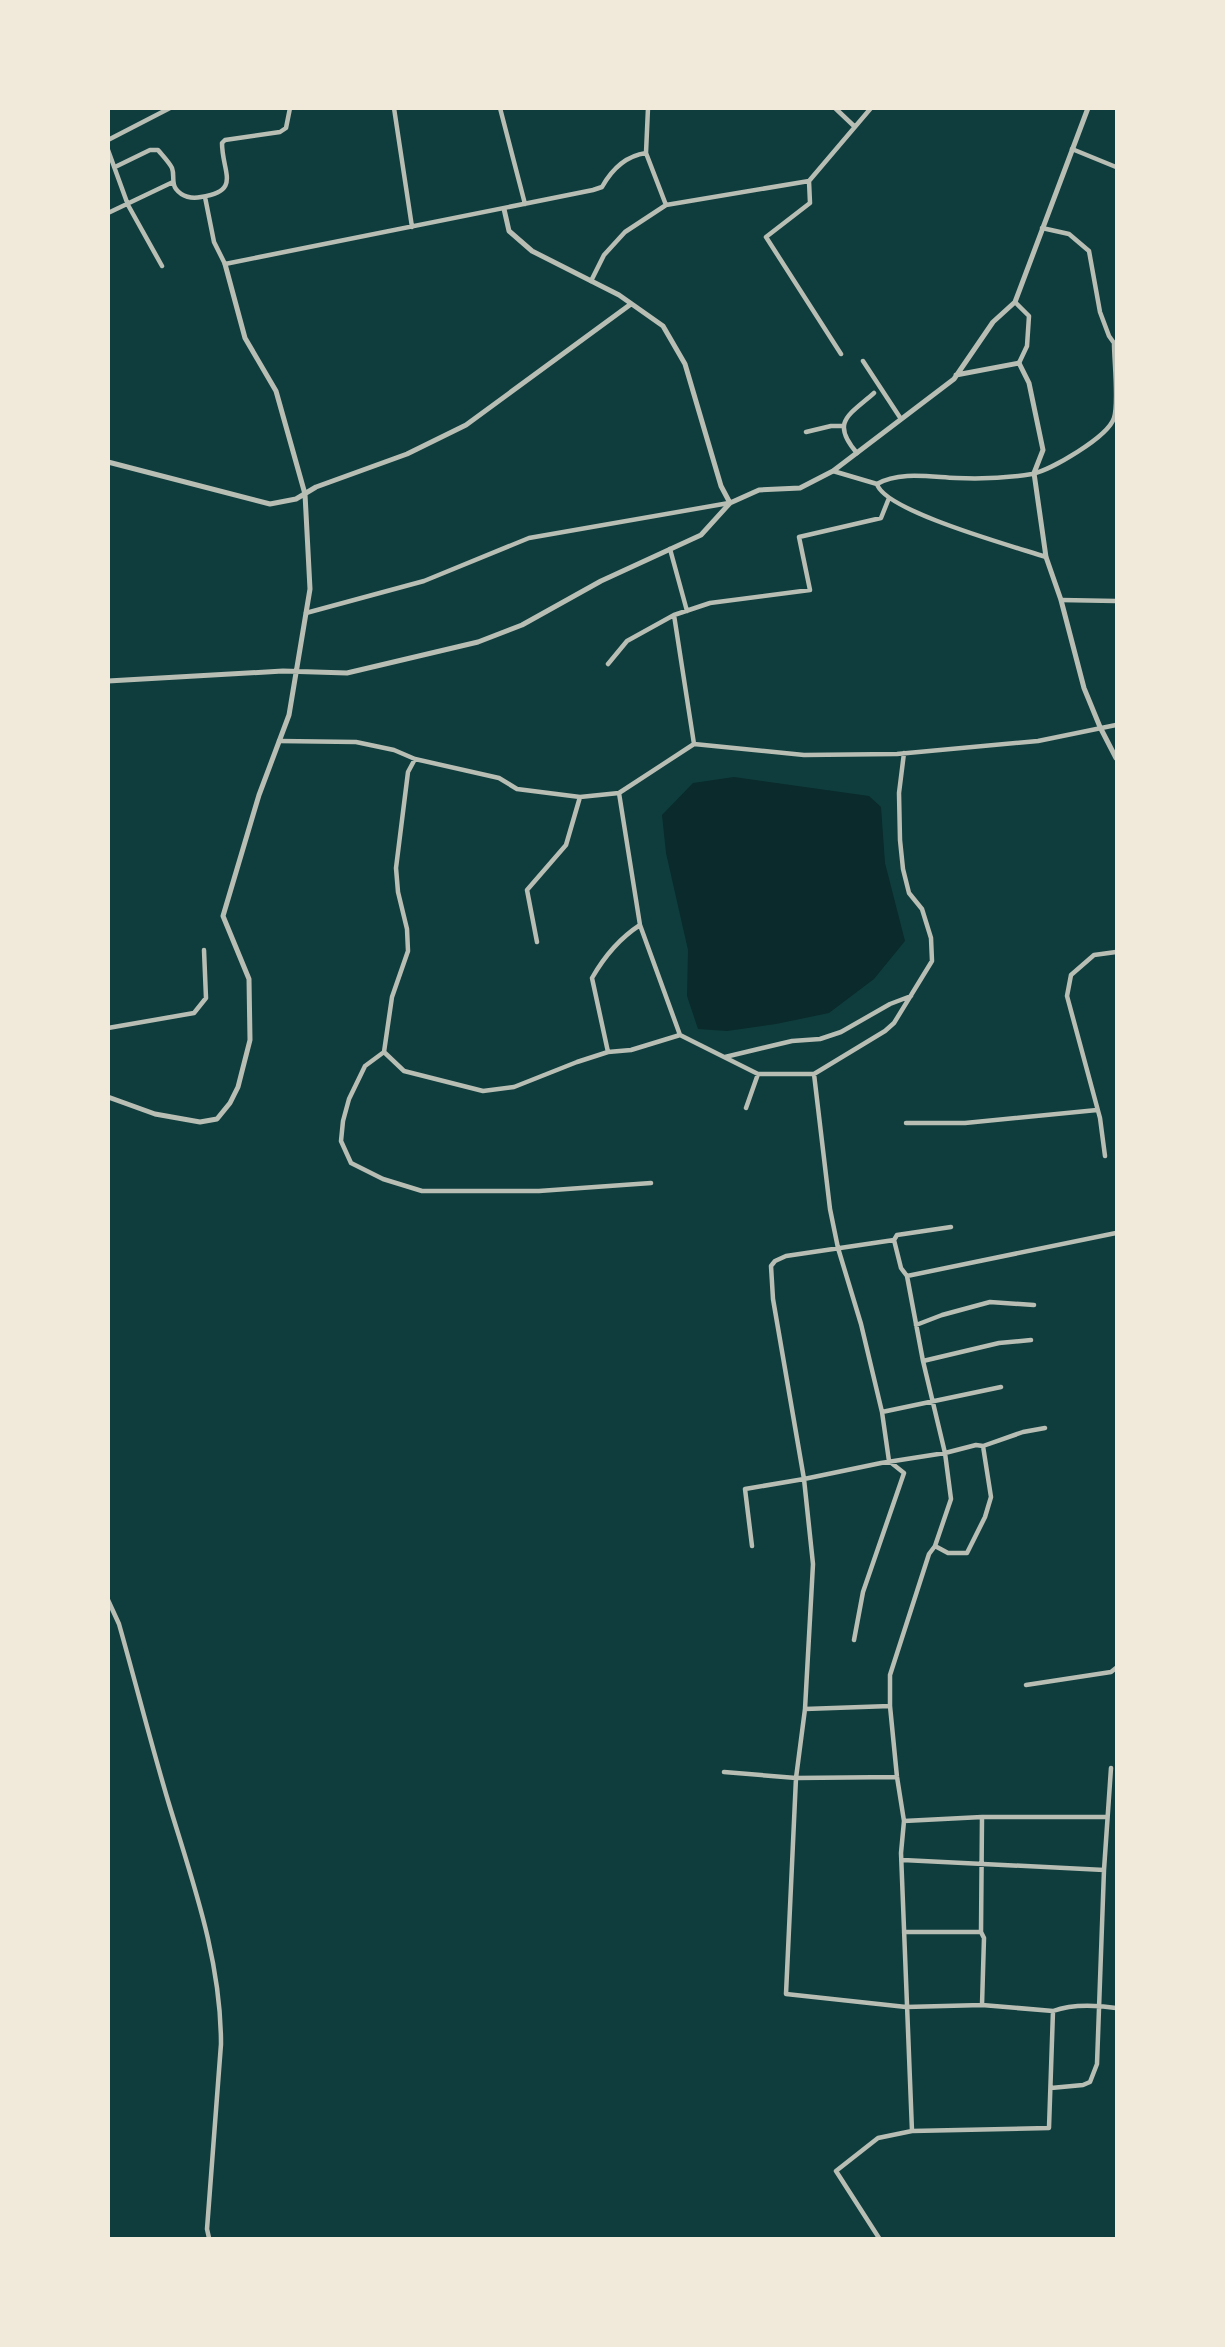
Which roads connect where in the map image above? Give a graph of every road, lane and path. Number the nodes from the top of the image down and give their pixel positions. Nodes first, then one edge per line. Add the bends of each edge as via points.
1 (170, 108) edge
2 (290, 108) edge
3 (394, 108) edge
4 (500, 108) edge
5 (648, 108) edge
6 (835, 108) edge
7 (872, 108) edge
8 (1088, 108) edge
9 (855, 127) junction
10 (108, 139) edge
11 (1071, 149) junction
12 (108, 150) edge
13 (646, 153) junction
14 (115, 167) junction
15 (1116, 167) edge
16 (809, 181) junction
17 (173, 182) junction
18 (205, 197) junction
19 (525, 204) junction
20 (128, 205) junction
21 (666, 205) junction
22 (504, 209) junction
23 (108, 213) edge
24 (412, 227) junction
25 (1042, 228) junction
26 (225, 264) junction
27 (162, 266) dead end
28 (591, 281) junction
29 (1015, 302) junction
30 (631, 304) junction
31 (1115, 343) edge
32 (841, 354) dead end
33 (863, 361) dead end
34 (1019, 363) junction
35 (956, 375) junction
36 (874, 393) dead end
37 (901, 419) junction
38 (844, 426) junction
39 (806, 432) dead end
40 (857, 453) junction
41 (108, 462) edge
42 (833, 471) junction
43 (1034, 473) junction
44 (877, 484) junction
45 (305, 494) junction
46 (889, 498) junction
47 (730, 503) junction
48 (670, 549) junction
49 (1046, 557) junction
50 (1061, 600) junction
51 (1116, 601) edge
52 (687, 611) junction
53 (306, 613) junction
54 (674, 615) junction
55 (608, 664) dead end
56 (295, 671) junction
57 (108, 681) edge
58 (1116, 724) edge
59 (1100, 727) junction
60 (279, 741) junction
61 (694, 744) junction
62 (904, 753) junction
63 (1116, 758) edge
64 (415, 759) junction
65 (619, 793) junction
66 (580, 797) junction
67 (640, 925) junction
68 (537, 942) dead end
69 (204, 950) dead end
70 (1116, 952) edge
71 (911, 996) junction
72 (108, 1028) edge
73 (680, 1035) junction
74 (384, 1052) junction
75 (608, 1052) junction
76 (724, 1057) junction
77 (758, 1074) junction
78 (814, 1074) junction
79 (108, 1097) edge
80 (746, 1108) dead end
81 (1097, 1110) junction
82 (906, 1123) dead end
83 (1105, 1156) dead end
84 (650, 1183) dead end
85 (951, 1227) dead end
86 (1116, 1233) edge
87 (894, 1240) junction
88 (838, 1248) junction
89 (907, 1276) junction
90 (1034, 1305) dead end
91 (916, 1325) junction
92 (1031, 1340) dead end
93 (923, 1361) junction
94 (1001, 1387) dead end
95 (933, 1400) junction
96 (882, 1412) junction
97 (1045, 1428) dead end
98 (983, 1446) junction
99 (945, 1453) junction
100 (889, 1461) junction
101 (804, 1479) junction
102 (752, 1546) dead end
103 (935, 1546) junction
104 (108, 1600) edge
105 (854, 1640) dead end
106 (1116, 1668) edge
107 (1026, 1685) dead end
108 (891, 1706) junction
109 (805, 1709) junction
110 (1111, 1768) dead end
111 (724, 1772) dead end
112 (897, 1777) junction
113 (796, 1778) junction
114 (982, 1817) junction
115 (1107, 1817) junction
116 (904, 1821) junction
117 (903, 1860) junction
118 (981, 1864) junction
119 (1104, 1870) junction
120 (904, 1932) junction
121 (981, 1932) junction
122 (982, 2005) junction
123 (1100, 2006) junction
124 (906, 2007) junction
125 (1116, 2008) edge
126 (1053, 2011) junction
127 (1051, 2088) junction
128 (912, 2131) junction
129 (209, 2238) edge
130 (879, 2238) edge

1 - 10 street
2 - 18 street via 286,128 280,132 222,143 226,188
3 - 24 street
4 - 19 street
5 - 13 street
6 - 9 street
7 - 9 street
8 - 11 street
9 - 16 street
11 - 15 street
11 - 25 street
12 - 14 street
13 - 19 street via 620,163 602,187
13 - 21 street
14 - 17 street via 159,150 173,169
14 - 20 street
16 - 21 street
16 - 32 street via 810,203 765,237
17 - 18 street via 181,195
17 - 20 street
18 - 26 street via 214,242
19 - 22 street
20 - 23 street
20 - 27 street
21 - 28 street via 625,232 604,255
22 - 24 street
22 - 28 street via 509,231 532,251
24 - 26 street
25 - 29 street
25 - 31 street via 1069,234 1089,251 1100,312
26 - 45 street via 245,338 276,391
28 - 30 street
29 - 34 street via 1029,316 1027,346
29 - 35 street via 993,322
30 - 45 street via 466,425
30 - 47 street via 663,326 685,363
31 - 43 street via 1116,416 1110,428 1094,443
33 - 37 street
34 - 35 street
34 - 43 street via 1029,383 1043,450
35 - 37 street
36 - 38 street via 847,417
37 - 40 street
38 - 39 street
38 - 40 street via 845,440
40 - 42 street
41 - 45 street via 270,504
42 - 44 street
42 - 47 street via 800,488 759,490
43 - 44 street via 967,479 910,477
43 - 49 street
44 - 46 street
45 - 53 street via 310,590
46 - 49 street via 924,517
46 - 52 street via 881,518 799,537 810,590
47 - 48 street via 701,534
47 - 53 street via 529,538 424,581
48 - 52 street
48 - 56 street via 601,580 522,625 478,642 347,673
49 - 50 street
50 - 51 street
50 - 59 street
52 - 54 street
53 - 56 street
54 - 55 street via 627,641
54 - 61 street
56 - 57 street
56 - 60 street via 289,715
58 - 59 street
59 - 62 street via 1038,741
59 - 63 street
60 - 64 street via 356,742
60 - 79 street via 223,916 249,979 250,1040 238,1087 217,1119 200,1122 155,1114
61 - 62 street via 804,755
61 - 65 street
62 - 71 street via 900,840 909,893 922,909 932,961
64 - 66 street via 499,778 517,789
64 - 74 street via 408,772 396,869 408,951 392,997
65 - 66 street
65 - 67 street
66 - 68 street via 566,845 527,890
67 - 73 street
67 - 75 street via 602,961 592,978
69 - 72 street via 206,998 194,1013
70 - 81 street via 1094,955 1071,975 1067,996
71 - 76 street via 820,1039
71 - 78 street via 885,1031
73 - 75 street
73 - 76 street
74 - 75 street via 404,1071 483,1091 514,1087
74 - 84 street via 365,1066 343,1121 341,1142 351,1163 372,1174 422,1191 539,1191
76 - 77 street
77 - 78 street
77 - 80 street
78 - 88 street
81 - 82 street via 965,1123
81 - 83 street
85 - 87 street via 897,1235
86 - 89 street
87 - 88 street
87 - 89 street
88 - 96 street
88 - 101 street via 786,1256 771,1266
89 - 91 street
90 - 91 street via 990,1302
91 - 93 street
92 - 93 street
93 - 95 street
94 - 95 street
95 - 96 street
95 - 99 street
96 - 100 street
97 - 98 street
98 - 99 street
98 - 103 street via 991,1497 985,1517 967,1553 948,1553
99 - 100 street
99 - 103 street via 951,1499
100 - 101 street
100 - 105 street via 904,1473 863,1592
101 - 102 street via 745,1489
101 - 109 street via 813,1564
103 - 108 street via 890,1675
104 - 129 street via 119,1624 211,1949 221,2044
106 - 107 street
108 - 109 street
108 - 112 street
109 - 113 street
110 - 115 street
111 - 113 street
112 - 113 street
112 - 116 street
113 - 124 street via 786,1994
114 - 115 street
114 - 116 street
114 - 118 street
115 - 119 street
116 - 117 street
117 - 118 street
117 - 120 street
118 - 119 street
118 - 121 street
119 - 123 street
120 - 121 street
120 - 124 street
121 - 122 street
122 - 124 street
122 - 126 street
123 - 125 street
123 - 126 street
123 - 127 street via 1094,2077 1083,2085
124 - 128 street
126 - 127 street
127 - 128 street via 1049,2128
128 - 130 street via 878,2138 836,2171

